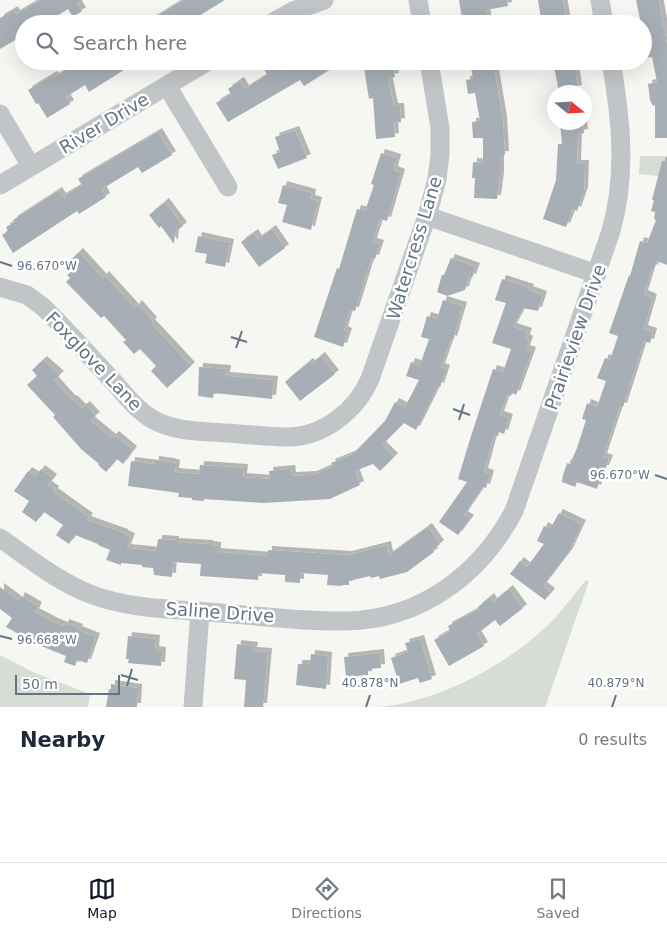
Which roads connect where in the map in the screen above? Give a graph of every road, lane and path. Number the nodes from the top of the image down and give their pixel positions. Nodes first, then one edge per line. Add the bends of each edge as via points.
1 (324, 0) edge
2 (418, 0) edge
3 (600, 0) edge
4 (286, 15) edge
5 (420, 15) edge
6 (602, 15) edge
7 (193, 70) edge
8 (430, 70) edge
9 (612, 70) edge
10 (167, 86) junction
11 (0, 114) edge
12 (31, 166) junction
13 (0, 184) edge
14 (228, 186) dead end
15 (427, 216) junction
16 (597, 274) junction
17 (0, 286) edge
18 (337, 420) joint
19 (0, 538) edge
20 (450, 587) joint
21 (200, 611) junction
22 (193, 707) edge

1 - 4 street
2 - 5 street
3 - 6 street
7 - 10 street, River Drive
8 - 15 street, Watercress Lane via 440,139 437,179
9 - 16 street, Prairieview Drive via 620,122 622,170 613,223
10 - 12 street, River Drive
10 - 14 street
11 - 12 street
12 - 13 street, River Drive
15 - 16 street
15 - 18 street, Watercress Lane via 370,379 358,399
16 - 20 street, Prairieview Drive via 514,511 486,554
17 - 18 street, Foxglove Lane via 27,295 43,307 138,408 166,425 288,437 317,430
19 - 21 street, Saline Drive via 58,578 92,595 133,606
20 - 21 street, Saline Drive via 400,612 354,620
21 - 22 street

